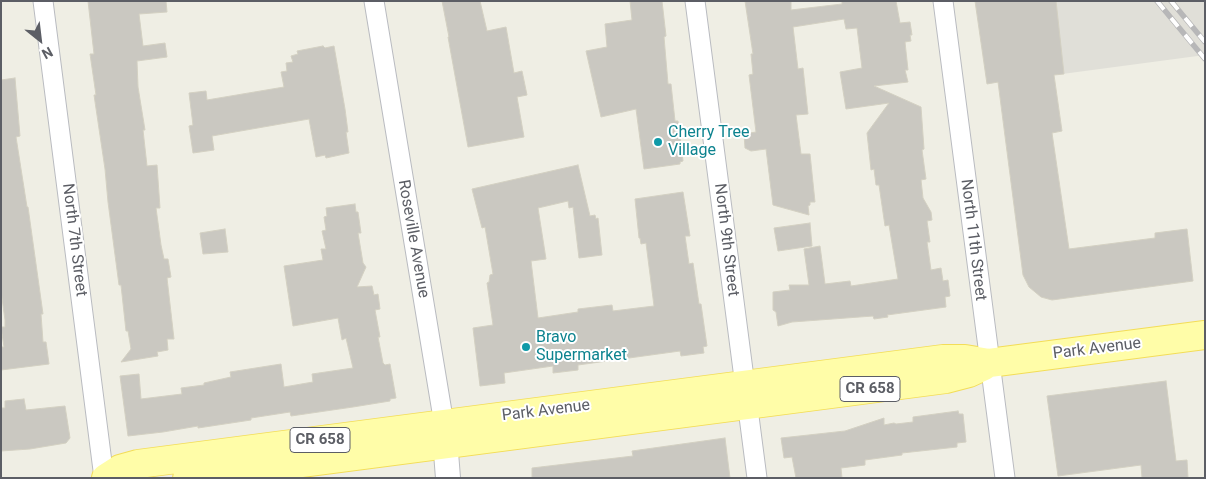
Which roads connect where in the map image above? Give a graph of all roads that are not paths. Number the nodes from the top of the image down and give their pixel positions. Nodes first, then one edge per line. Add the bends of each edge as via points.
1 (43, 1) edge
2 (374, 1) edge
3 (695, 1) edge
4 (943, 1) edge
5 (1204, 338) edge
6 (989, 363) junction
7 (747, 395) junction
8 (445, 434) junction
9 (105, 478) edge
10 (187, 478) edge
11 (448, 478) edge
12 (757, 478) edge
13 (1005, 478) edge

1 - 9 street, North 7th Street
2 - 8 street, Roseville Avenue
3 - 7 street, North 9th Street
4 - 6 street, North 11th Street
5 - 6 main road, Park Avenue / CR 658
6 - 7 main road, Park Avenue / CR 658 via 946,379
6 - 13 street, North 11th Street
7 - 8 main road, Park Avenue / CR 658
7 - 12 street, North 9th Street
8 - 9 main road, Park Avenue / CR 658 via 138,464
8 - 10 main road, Park Avenue / CR 658
8 - 11 street, Roseville Avenue

